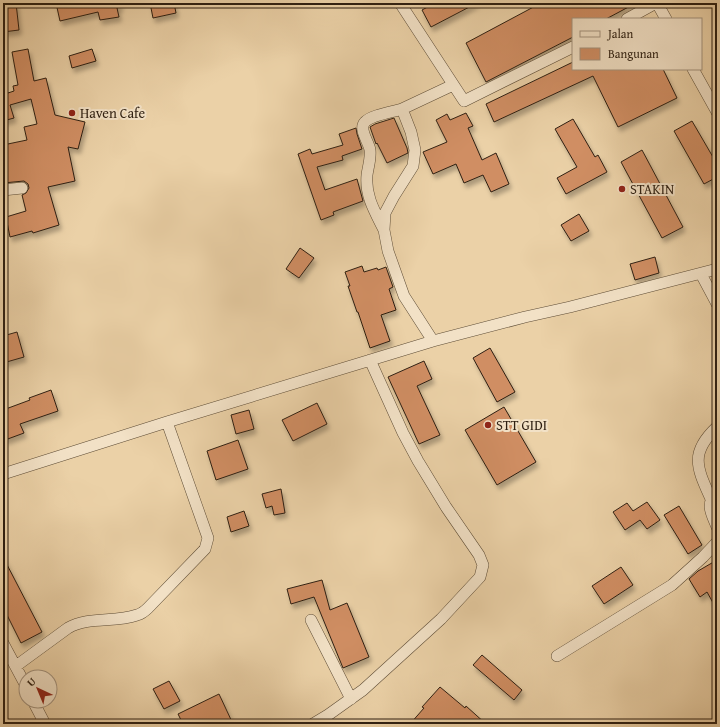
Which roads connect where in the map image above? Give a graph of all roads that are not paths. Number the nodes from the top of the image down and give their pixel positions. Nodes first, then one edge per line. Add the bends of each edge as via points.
1 (400, 3) edge
2 (656, 3) edge
3 (629, 18) edge
4 (665, 18) edge
5 (572, 48) edge
6 (694, 70) edge
7 (453, 85) junction
8 (402, 109) junction
9 (717, 112) edge
10 (22, 188) dead end
11 (3, 190) edge
12 (384, 230) junction
13 (717, 269) edge
14 (701, 274) junction
15 (717, 304) edge
16 (433, 341) junction
17 (370, 360) junction
18 (167, 422) junction
19 (717, 427) edge
20 (3, 474) edge
21 (714, 495) edge
22 (717, 527) edge
23 (717, 542) edge
24 (311, 620) dead end
25 (3, 643) edge
26 (557, 656) dead end
27 (16, 666) junction
28 (18, 670) edge
29 (351, 699) junction
30 (37, 709) edge
31 (45, 724) edge
32 (313, 724) edge

1 - 7 street
2 - 3 street
2 - 4 street
5 - 7 street via 464,102
6 - 9 street
7 - 8 street
8 - 12 street via 415,150 413,166 385,213
8 - 12 street via 369,118 363,123 362,129 370,150 367,174 370,203
10 - 11 street
12 - 16 street via 388,251 404,296
13 - 14 street
14 - 15 street
14 - 16 street
16 - 17 street
17 - 18 street
17 - 29 street via 418,461 483,565 480,577 441,619
18 - 20 street
18 - 27 street via 208,538 205,549 148,608 138,615 76,624
19 - 21 street via 701,445 698,457 698,469
21 - 22 street via 710,507
23 - 26 street via 672,584
24 - 29 street
25 - 27 street
27 - 28 street
29 - 32 street
30 - 31 street

